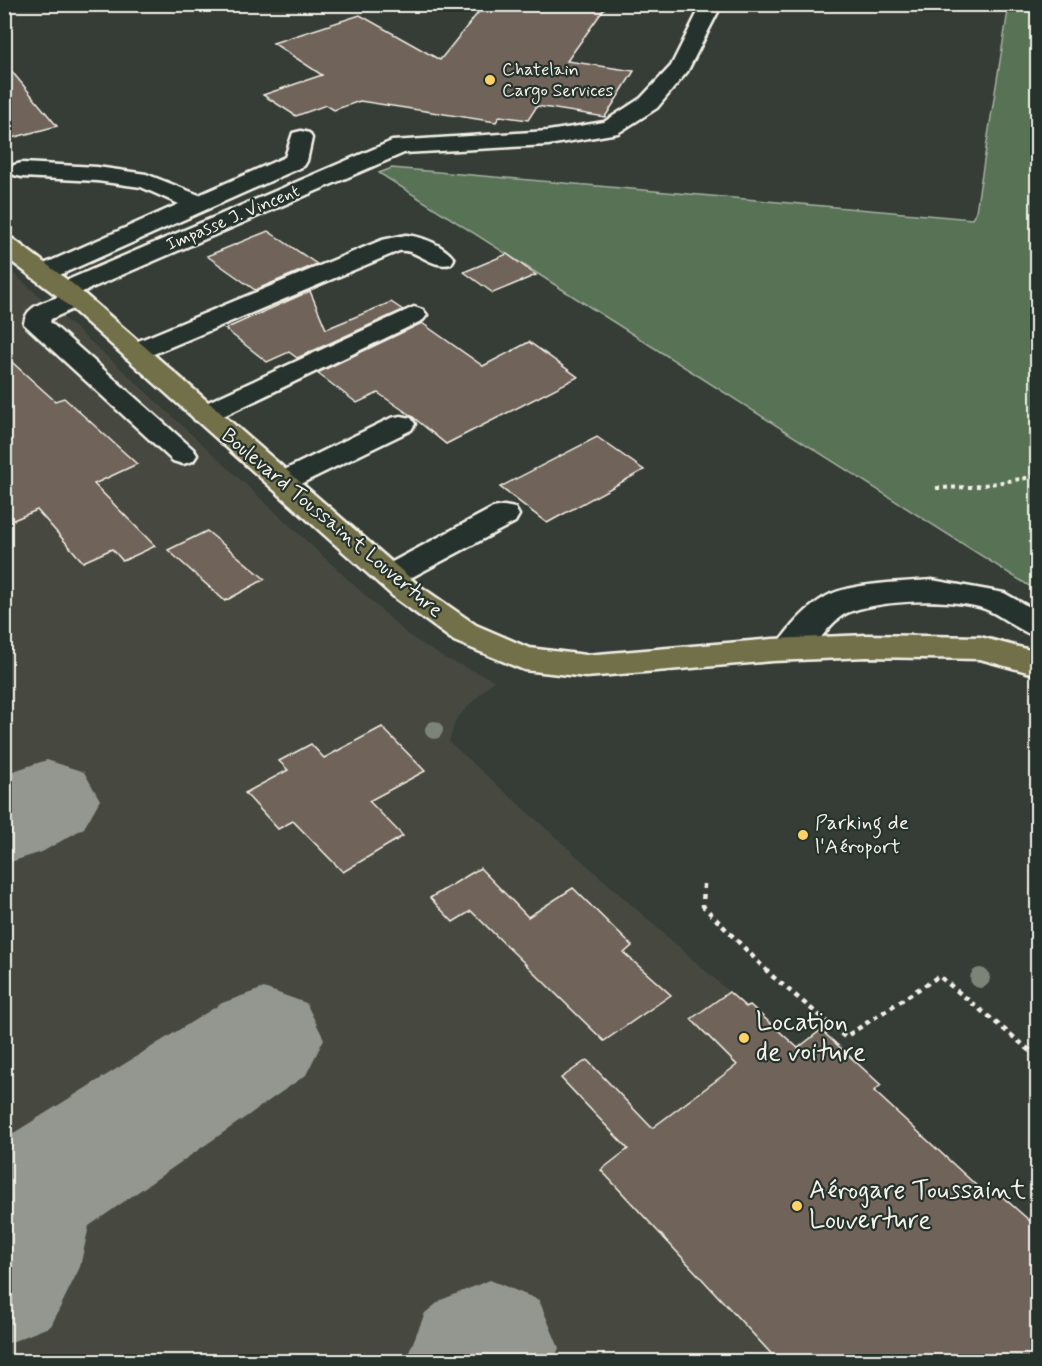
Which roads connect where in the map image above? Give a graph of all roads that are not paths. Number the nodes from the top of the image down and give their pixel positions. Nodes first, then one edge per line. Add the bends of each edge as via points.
1 (712, 4) edge
2 (301, 138) dead end
3 (22, 170) dead end
4 (199, 204) junction
5 (4, 244) edge
6 (442, 259) dead end
7 (62, 287) junction
8 (414, 315) dead end
9 (135, 352) junction
10 (205, 414) junction
11 (400, 424) dead end
12 (183, 455) dead end
13 (282, 482) junction
14 (504, 515) dead end
15 (390, 576) junction
16 (1038, 626) edge
17 (791, 649) junction
18 (1038, 664) edge

1 - 7 lane, Impasse J. Vincent via 680,68 649,103 610,128 548,138 400,146
2 - 4 lane via 296,161
3 - 4 lane via 146,181
4 - 7 lane
5 - 7 main road, Boulevard Toussaint Louverture
6 - 9 lane via 414,242 390,245
7 - 9 main road, Boulevard Toussaint Louverture
7 - 12 lane via 38,315 37,324
8 - 10 lane
9 - 10 main road, Boulevard Toussaint Louverture
10 - 13 main road, Boulevard Toussaint Louverture
11 - 13 lane
13 - 15 main road, Boulevard Toussaint Louverture
14 - 15 lane
15 - 17 main road, Boulevard Toussaint Louverture via 465,633 524,659 586,666
16 - 17 lane via 993,600 932,590 886,594 841,602 815,621
17 - 18 main road, Boulevard Toussaint Louverture via 980,648

